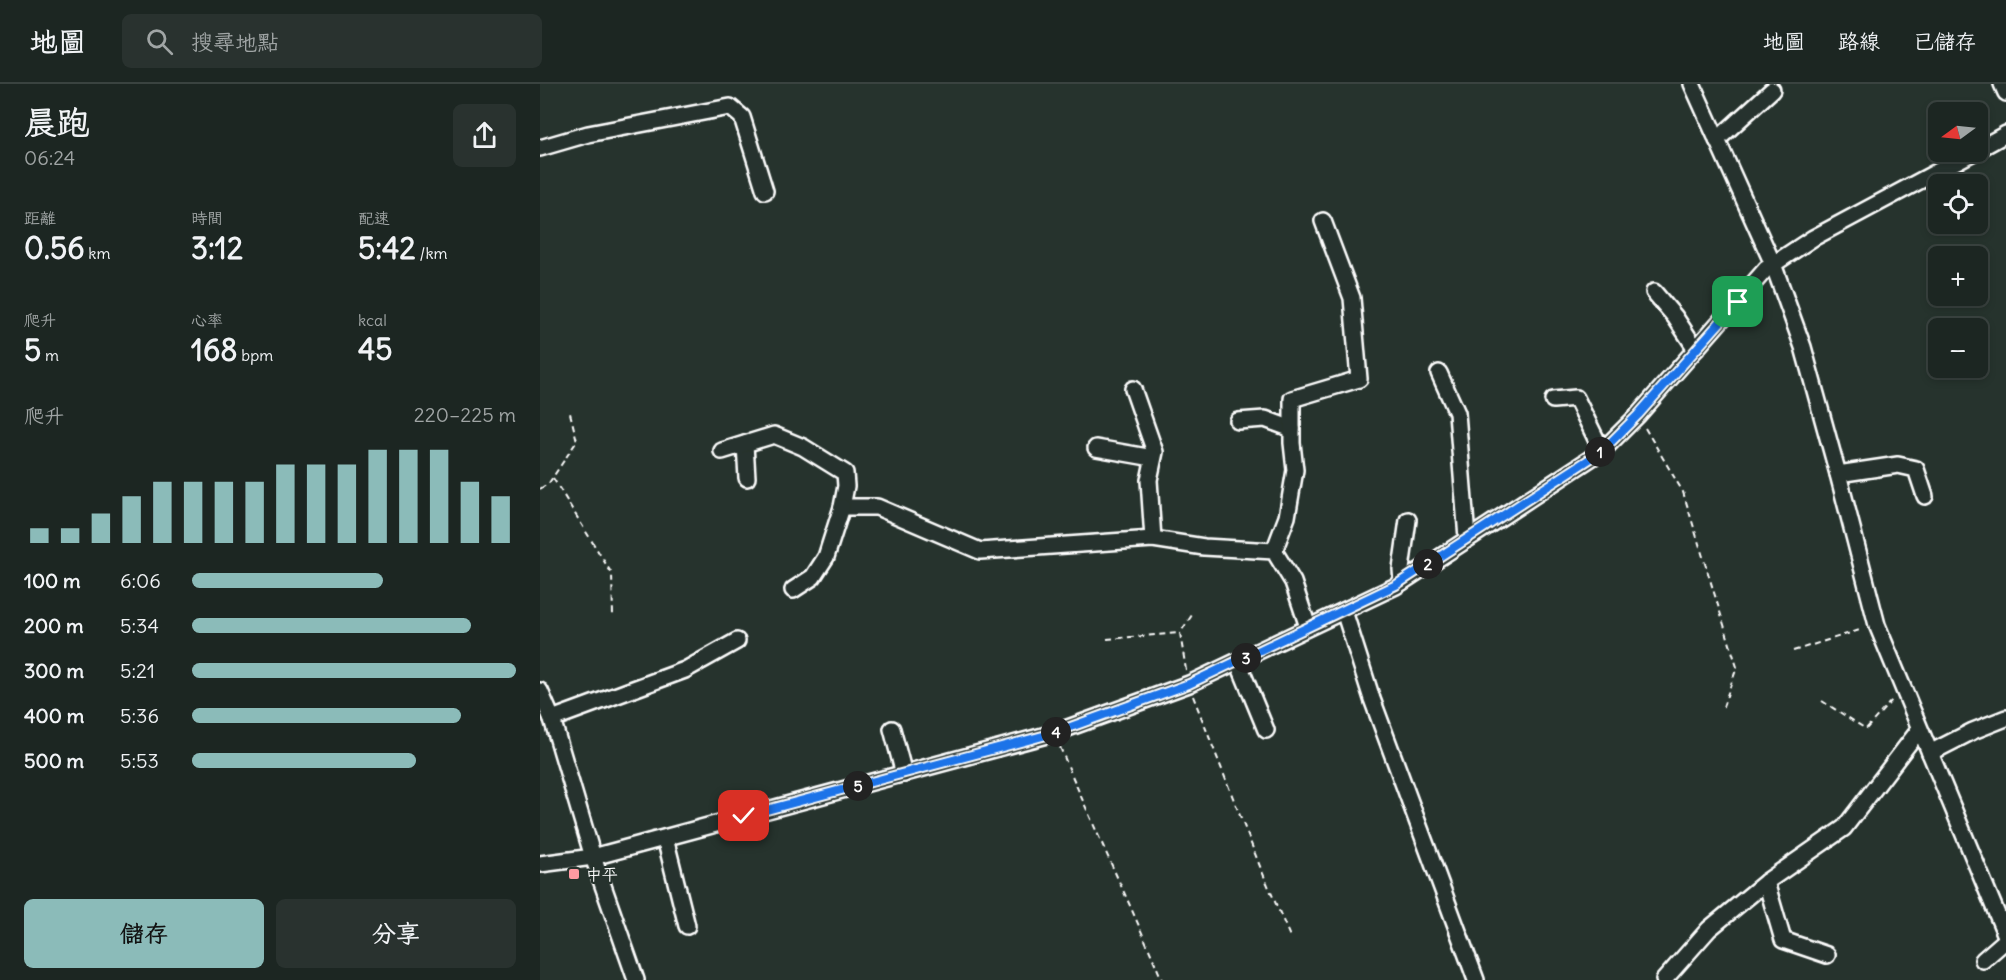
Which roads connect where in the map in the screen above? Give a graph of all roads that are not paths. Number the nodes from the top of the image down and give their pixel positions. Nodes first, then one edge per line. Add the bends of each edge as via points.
1 (1692, 84) edge
2 (2002, 84) edge
3 (1772, 90) dead end
4 (2006, 93) edge
5 (2006, 134) edge
6 (1718, 140) junction
7 (1988, 144) edge
8 (540, 148) edge
9 (1955, 162) edge
10 (765, 191) dead end
11 (1323, 221) dead end
12 (1773, 264) junction
13 (1654, 292) dead end
14 (1696, 349) junction
15 (1439, 373) dead end
16 (1133, 389) dead end
17 (1553, 400) dead end
18 (1238, 421) dead end
19 (1292, 429) junction
20 (745, 444) junction
21 (1096, 448) dead end
22 (1602, 451) junction
23 (722, 452) dead end
24 (1153, 458) junction
25 (1838, 474) junction
26 (747, 478) dead end
27 (1924, 496) dead end
28 (842, 507) junction
29 (1408, 520) dead end
30 (1467, 538) junction
31 (1153, 539) junction
32 (1274, 551) junction
33 (1402, 582) junction
34 (793, 590) dead end
35 (1344, 611) junction
36 (1308, 627) junction
37 (736, 641) dead end
38 (1238, 662) junction
39 (540, 691) edge
40 (2006, 718) edge
41 (552, 719) junction
42 (892, 729) dead end
43 (1266, 730) dead end
44 (1919, 730) junction
45 (1930, 753) junction
46 (904, 774) junction
47 (665, 838) junction
48 (594, 857) junction
49 (540, 864) edge
50 (1766, 882) junction
51 (687, 926) dead end
52 (2006, 938) edge
53 (1827, 956) dead end
54 (1983, 960) dead end
55 (636, 980) edge
56 (1476, 980) edge
57 (1664, 980) edge

1 - 6 street
2 - 4 street
3 - 6 street
5 - 7 street
6 - 12 street
8 - 10 street via 588,134 730,107 742,117
9 - 12 street via 1813,238
11 - 19 street via 1352,298 1359,379 1292,399
12 - 14 street
12 - 25 street via 1803,347
13 - 14 street
14 - 22 street
15 - 30 street via 1457,413
16 - 24 street via 1155,452
17 - 22 street via 1576,398
18 - 19 street via 1265,419
19 - 32 street via 1296,470 1287,517
20 - 23 street
20 - 26 street
20 - 28 street via 774,435 803,447 845,473
21 - 24 street
22 - 30 street
24 - 31 street via 1149,480
25 - 27 street via 1898,465 1916,469
25 - 44 street via 1877,625
28 - 31 street via 876,507 980,551
28 - 34 street via 826,557 813,577
29 - 33 street
30 - 33 street
31 - 32 street
32 - 36 street via 1293,582
33 - 35 street
35 - 36 street
35 - 56 street via 1372,699
36 - 38 street
37 - 41 street via 685,670
38 - 43 street
38 - 46 street via 1054,733
39 - 41 street
40 - 45 street
41 - 48 street
42 - 46 street
44 - 45 street
44 - 50 street via 1844,828
45 - 52 street
46 - 47 street
47 - 48 street
47 - 51 street
48 - 49 street
48 - 55 street
50 - 53 street via 1783,940
50 - 57 street via 1709,929
52 - 54 street

